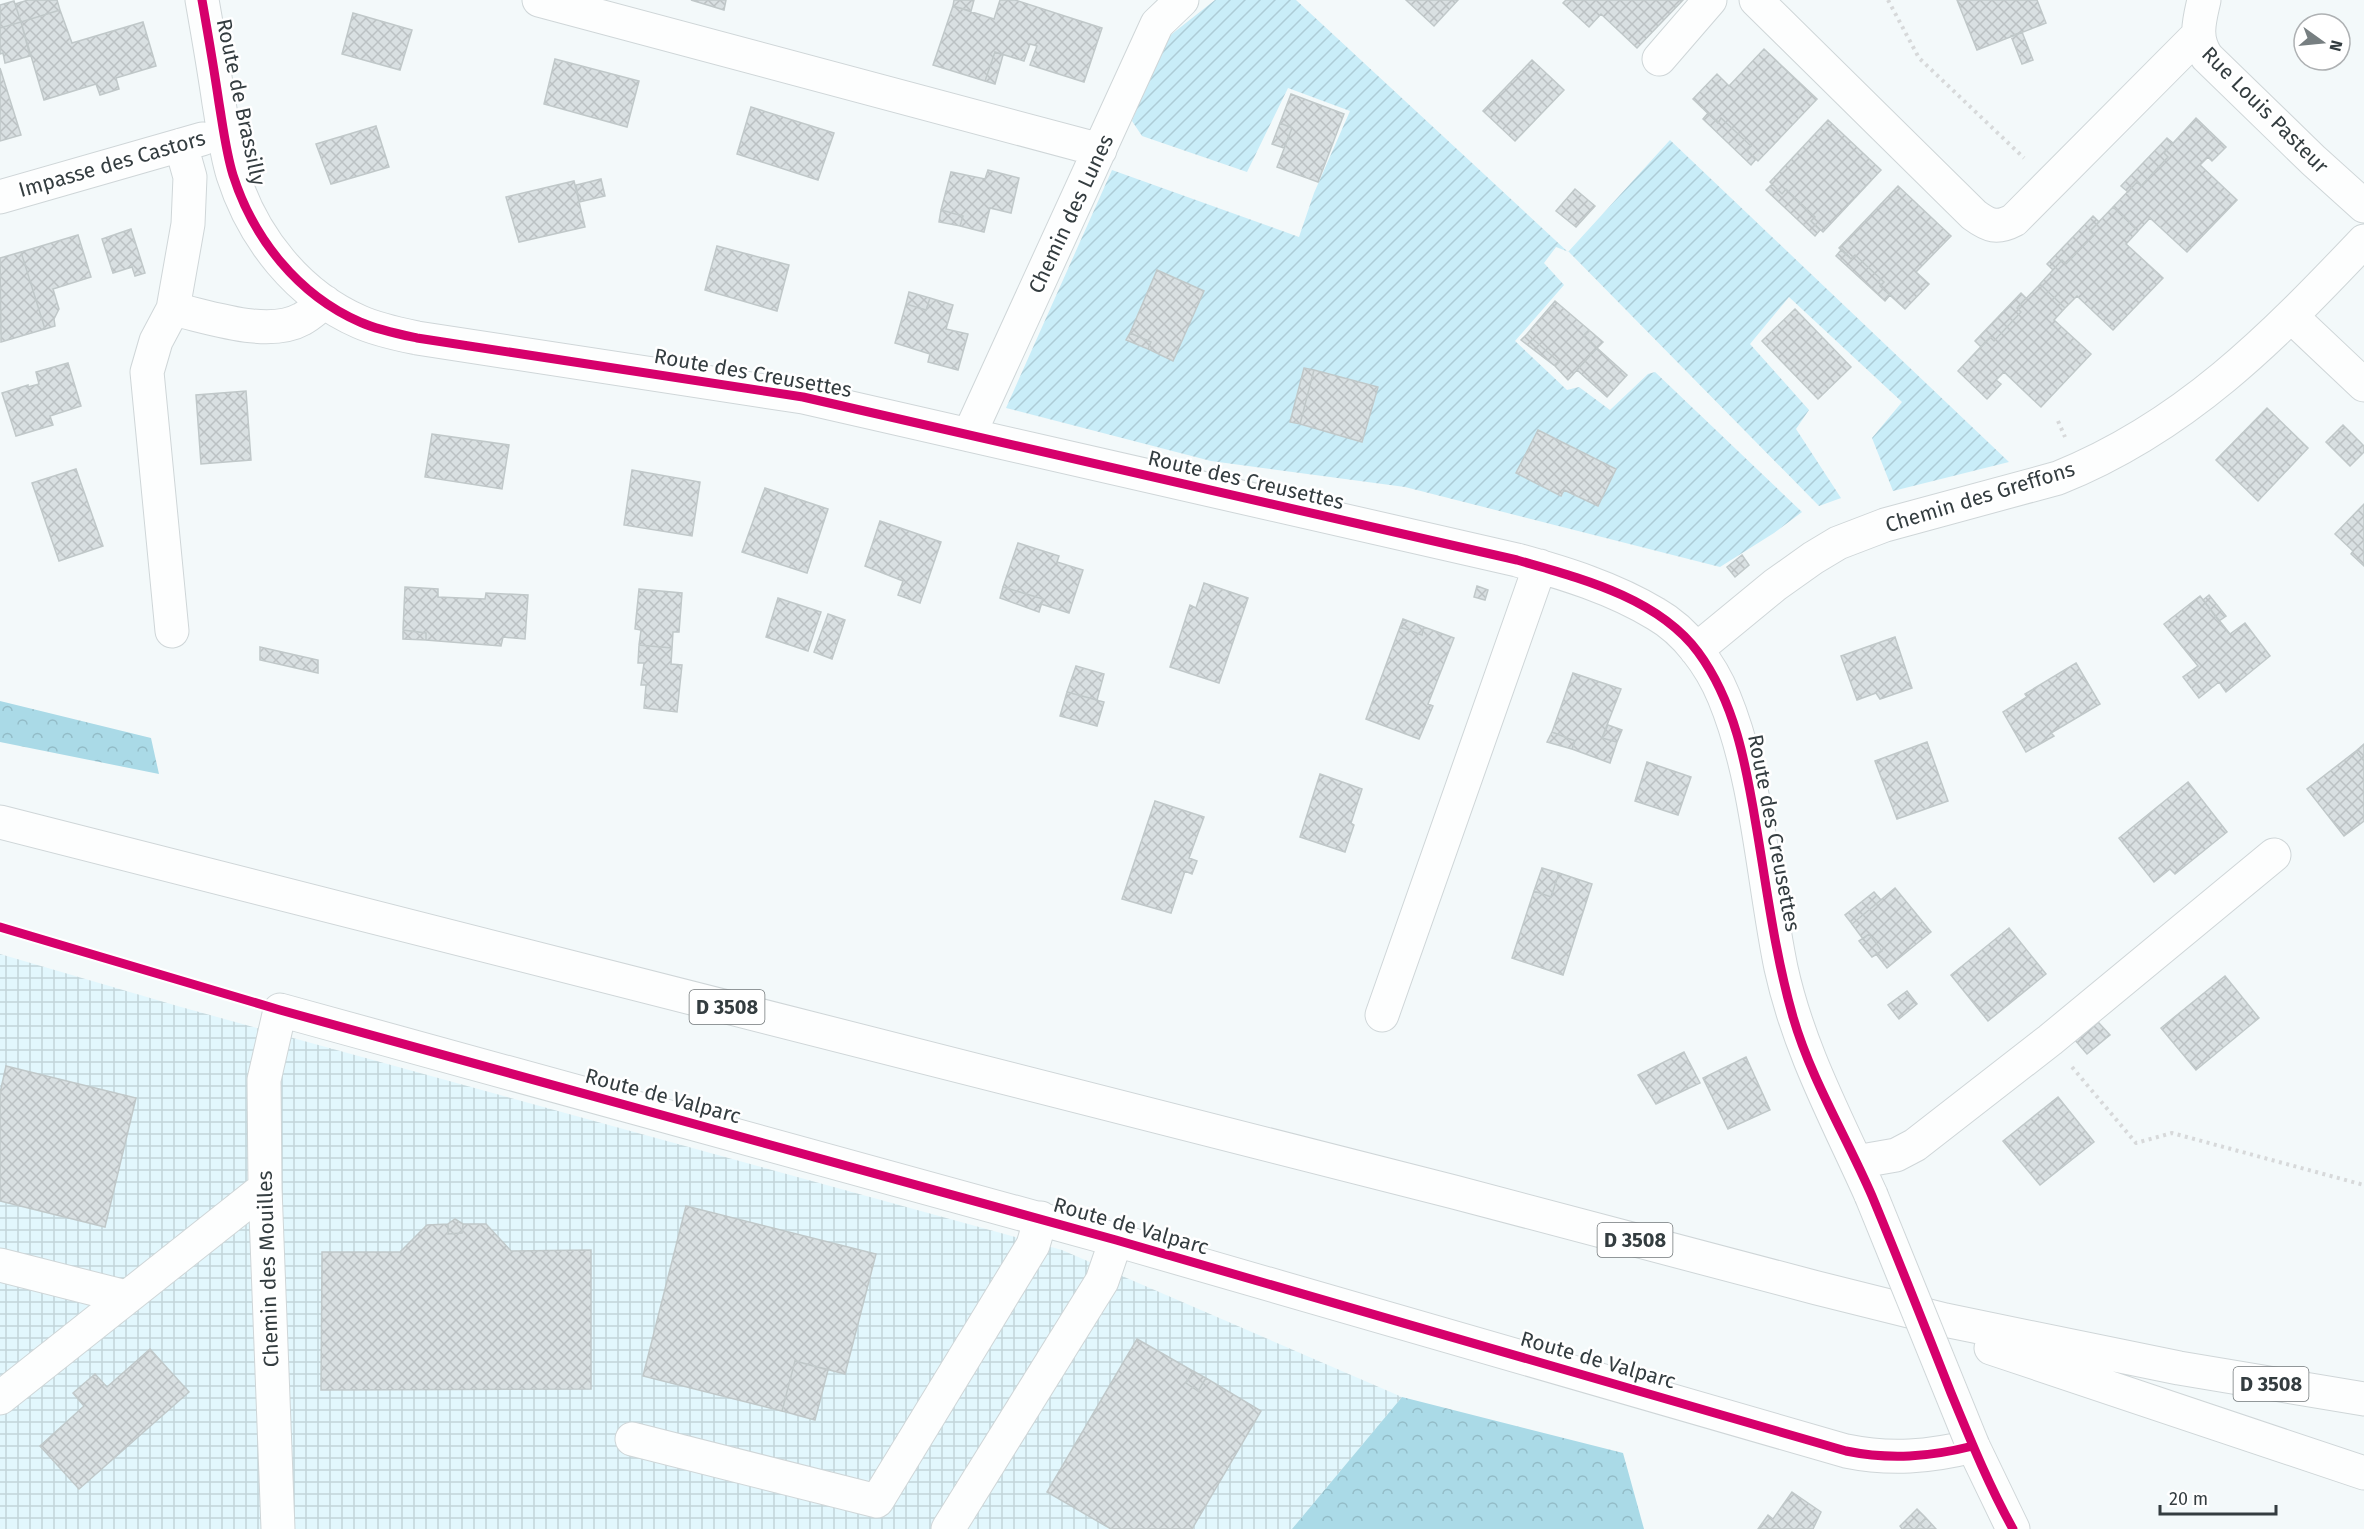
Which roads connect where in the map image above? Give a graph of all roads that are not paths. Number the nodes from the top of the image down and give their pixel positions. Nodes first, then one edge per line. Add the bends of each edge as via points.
1 (202, 0) edge
2 (539, 0) edge
3 (1182, 0) edge
4 (1710, 0) edge
5 (1756, 0) edge
6 (2204, 0) edge
7 (2197, 36) junction
8 (1659, 59) dead end
9 (224, 132) junction
10 (181, 146) junction
11 (1100, 150) junction
12 (0, 197) edge
13 (2364, 206) edge
14 (246, 210) joint
15 (2364, 241) edge
16 (325, 302) junction
17 (174, 309) junction
18 (2292, 317) junction
19 (2364, 385) edge
20 (969, 435) junction
21 (1540, 566) junction
22 (172, 631) dead end
23 (1696, 650) junction
24 (0, 822) edge
25 (2274, 855) dead end
26 (280, 1010) joint
27 (1382, 1015) dead end
28 (1856, 1162) junction
29 (265, 1188) junction
30 (1041, 1218) junction
31 (1116, 1239) junction
32 (0, 1265) edge
33 (1816, 1288) junction
34 (126, 1298) junction
35 (0, 1398) edge
36 (2364, 1399) edge
37 (632, 1439) dead end
38 (1973, 1446) junction
39 (2364, 1473) edge
40 (278, 1529) edge
41 (948, 1529) edge
42 (2013, 1529) edge

1 - 9 main road, Route de Brassilly
2 - 11 main road
3 - 11 main road, Chemin des Lunes via 1157,24
4 - 8 main road
5 - 7 main road via 1974,215 1993,226 2014,220
6 - 7 main road, Rue Louis Pasteur
7 - 13 main road, Rue Louis Pasteur via 2207,57
9 - 10 main road, Impasse des Castors
9 - 14 main road, Route de Brassilly via 232,173
10 - 12 main road, Impasse des Castors
10 - 17 main road via 190,177 189,212
11 - 20 main road, Chemin des Lunes
14 - 16 main road, Route des Creusettes via 291,274
15 - 18 main road, Chemin des Greffons
16 - 17 main road via 302,320 270,327
16 - 20 main road, Route des Creusettes via 360,322 395,333 803,397
17 - 22 main road via 156,341 147,372
18 - 19 main road
18 - 23 main road, Chemin des Greffons via 2208,391 2139,436 2058,478 1885,525 1838,543 1775,585
20 - 21 main road, Route des Creusettes
21 - 23 main road, Route des Creusettes via 1604,588 1658,615
21 - 27 main road
23 - 28 main road, Route des Creusettes via 1724,695 1736,729 1793,1018
24 - 33 main road, D 3508 via 1431,1186
25 - 28 main road via 2050,1040 1910,1148 1896,1155
26 - 29 main road, Chemin des Mouilles via 264,1080
26 - 30 main road, Route de Valparc
28 - 38 main road, Route des Creusettes, bridge
29 - 34 main road
29 - 40 main road, Chemin des Mouilles
30 - 31 main road, Route de Valparc
30 - 37 main road via 1033,1245 877,1501
31 - 38 main road, Route de Valparc via 1846,1451 1893,1458
31 - 41 main road via 1102,1281
32 - 34 main road
33 - 36 main road, D 3508 via 1964,1325 2179,1368
33 - 39 main road
34 - 35 main road
38 - 42 main road

